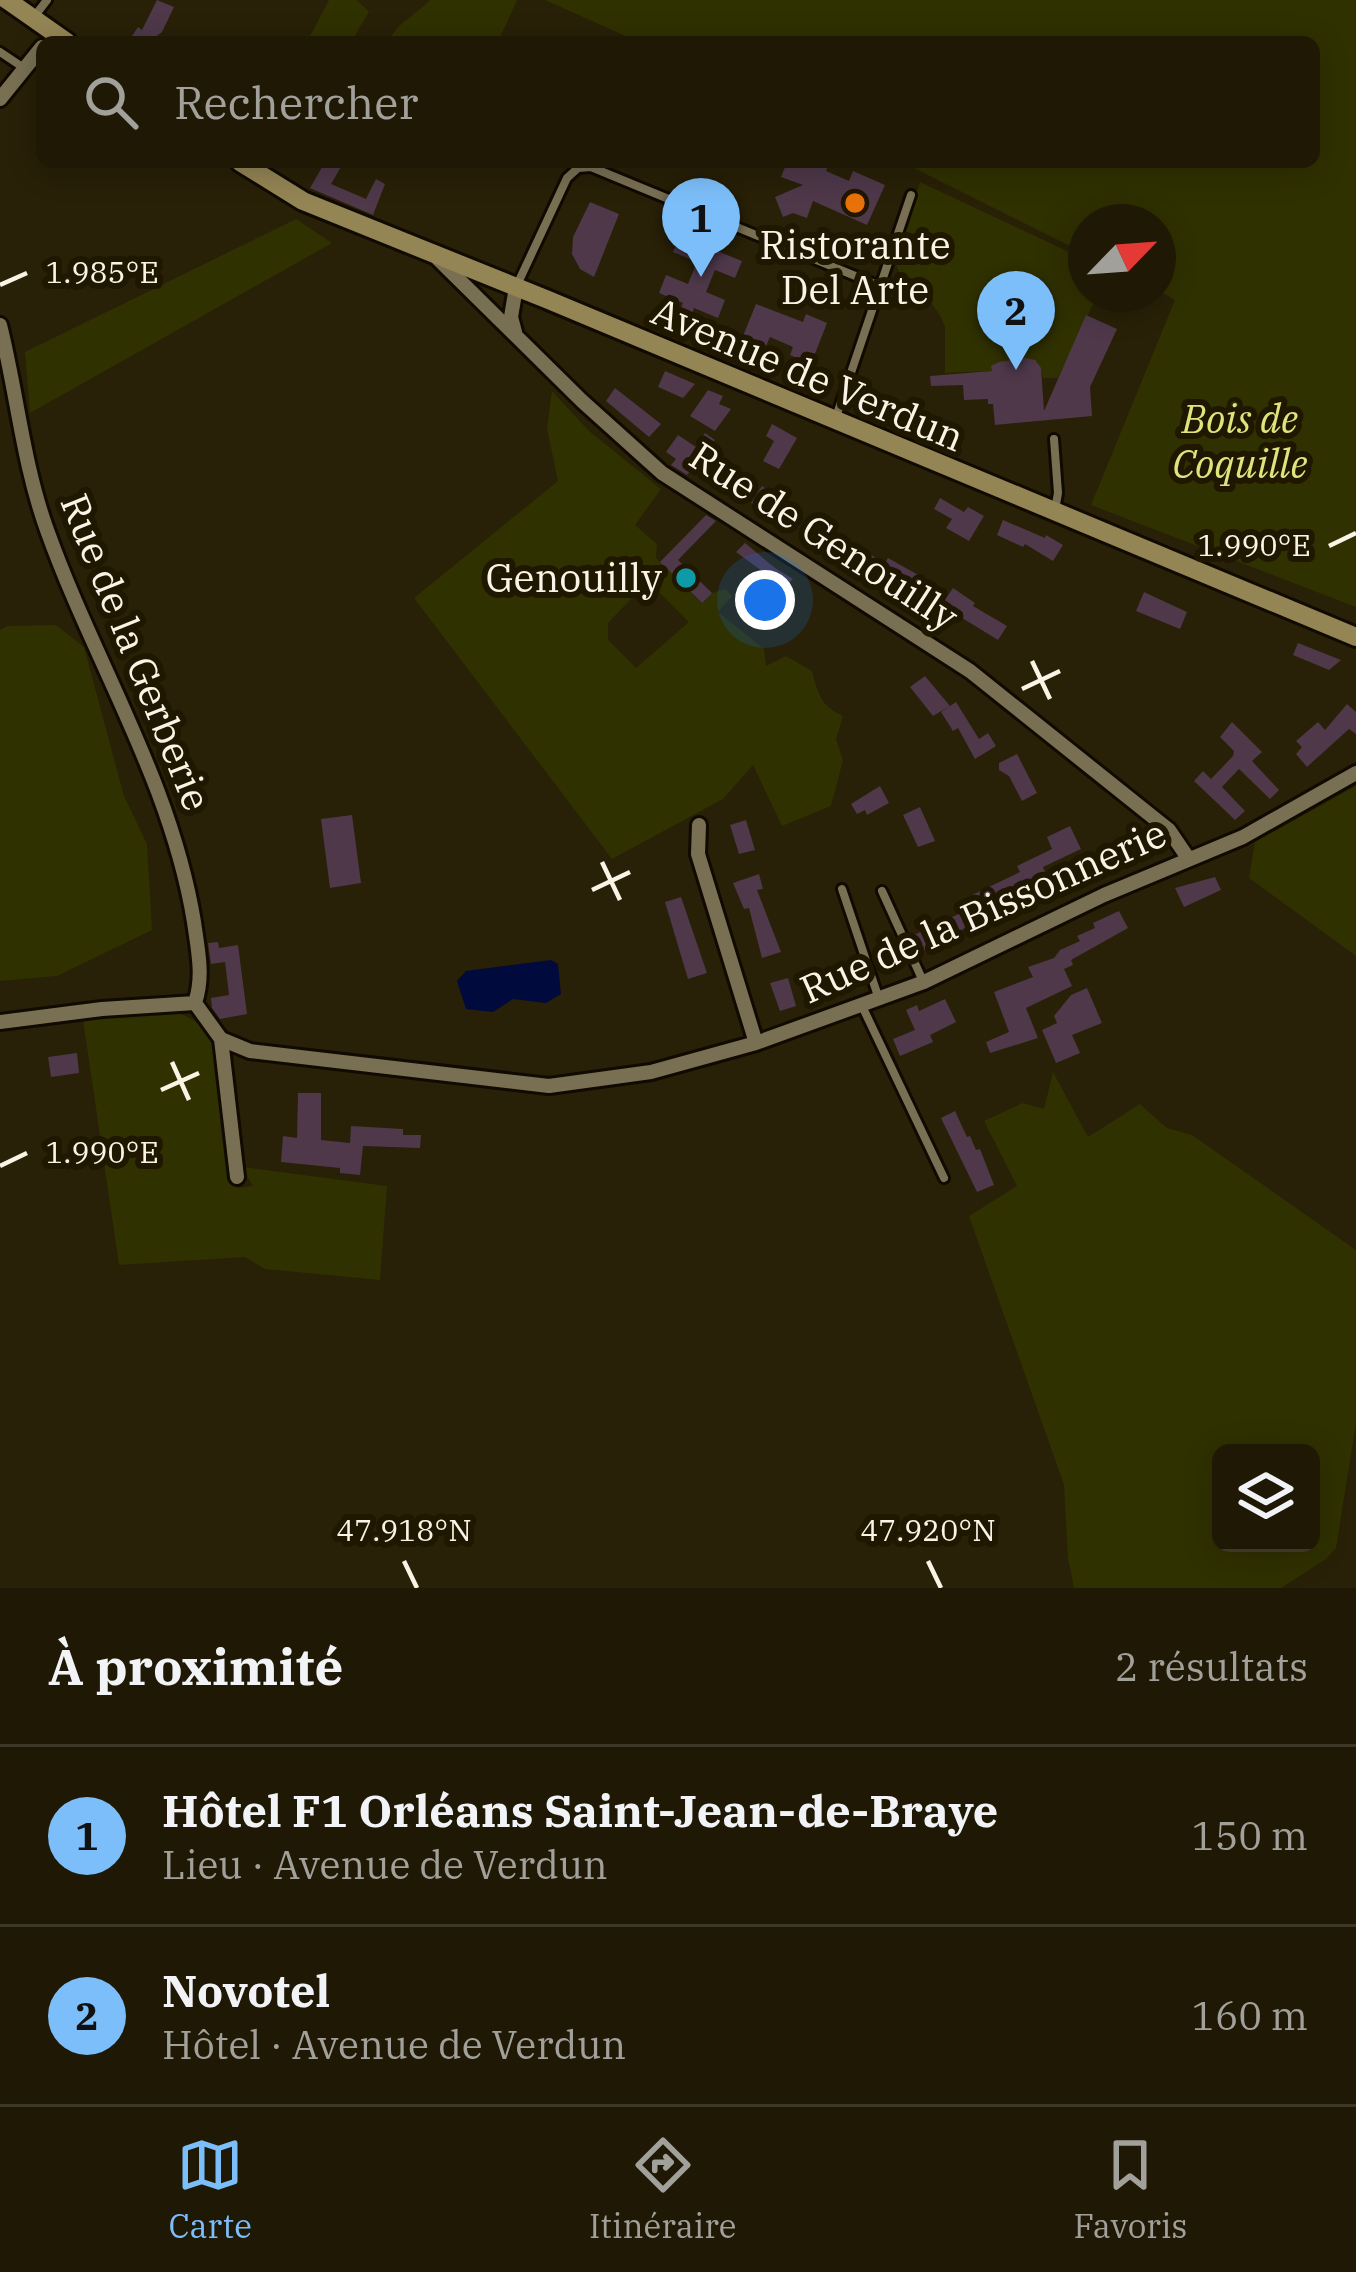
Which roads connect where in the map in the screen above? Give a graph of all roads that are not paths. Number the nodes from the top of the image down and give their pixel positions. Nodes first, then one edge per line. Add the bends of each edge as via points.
1 (7, 0) edge
2 (47, 0) edge
3 (43, 34) edge
4 (36, 47) edge
5 (0, 52) edge
6 (25, 68) junction
7 (0, 99) edge
8 (249, 168) edge
9 (578, 168) edge
10 (596, 168) edge
11 (911, 195) dead end
12 (434, 256) junction
13 (516, 286) junction
14 (882, 287) junction
15 (502, 320) junction
16 (0, 325) edge
17 (515, 332) junction
18 (835, 420) junction
19 (1054, 439) dead end
20 (1054, 512) junction
21 (1356, 638) edge
22 (1356, 773) edge
23 (699, 825) dead end
24 (1188, 858) junction
25 (842, 889) dead end
26 (882, 891) dead end
27 (924, 982) junction
28 (880, 1000) junction
29 (195, 1003) junction
30 (862, 1006) junction
31 (0, 1022) edge
32 (221, 1039) junction
33 (756, 1042) junction
34 (237, 1178) dead end
35 (944, 1178) dead end

1 - 3 main road
2 - 3 lane
4 - 6 street
5 - 6 lane
6 - 7 street
8 - 12 main road, Avenue de Verdun via 303,202
9 - 13 lane
10 - 14 lane
11 - 14 lane
12 - 13 main road, Avenue de Verdun
12 - 15 street, Rue de Genouilly
13 - 15 street via 496,302
13 - 17 street
13 - 18 main road, Avenue de Verdun
14 - 18 lane
15 - 17 street, Rue de Genouilly
16 - 29 street, Rue de la Gerberie via 47,531 160,788 182,860 200,964
17 - 24 street, Rue de Genouilly via 662,472 970,671 1168,830
18 - 20 main road, Avenue de Verdun
19 - 20 lane
20 - 21 main road, Avenue de Verdun
22 - 24 street, Rue de la Bissonnerie via 1243,837
23 - 33 street via 698,854
24 - 27 street, Rue de la Bissonnerie
25 - 28 lane
26 - 27 lane
27 - 28 street, Rue de la Bissonnerie
28 - 30 street, Rue de la Bissonnerie
29 - 31 street
29 - 32 street
30 - 33 street, Rue de la Bissonnerie
30 - 35 lane
32 - 33 street, Rue de la Bissonnerie via 250,1051 549,1086 652,1072
32 - 34 street

